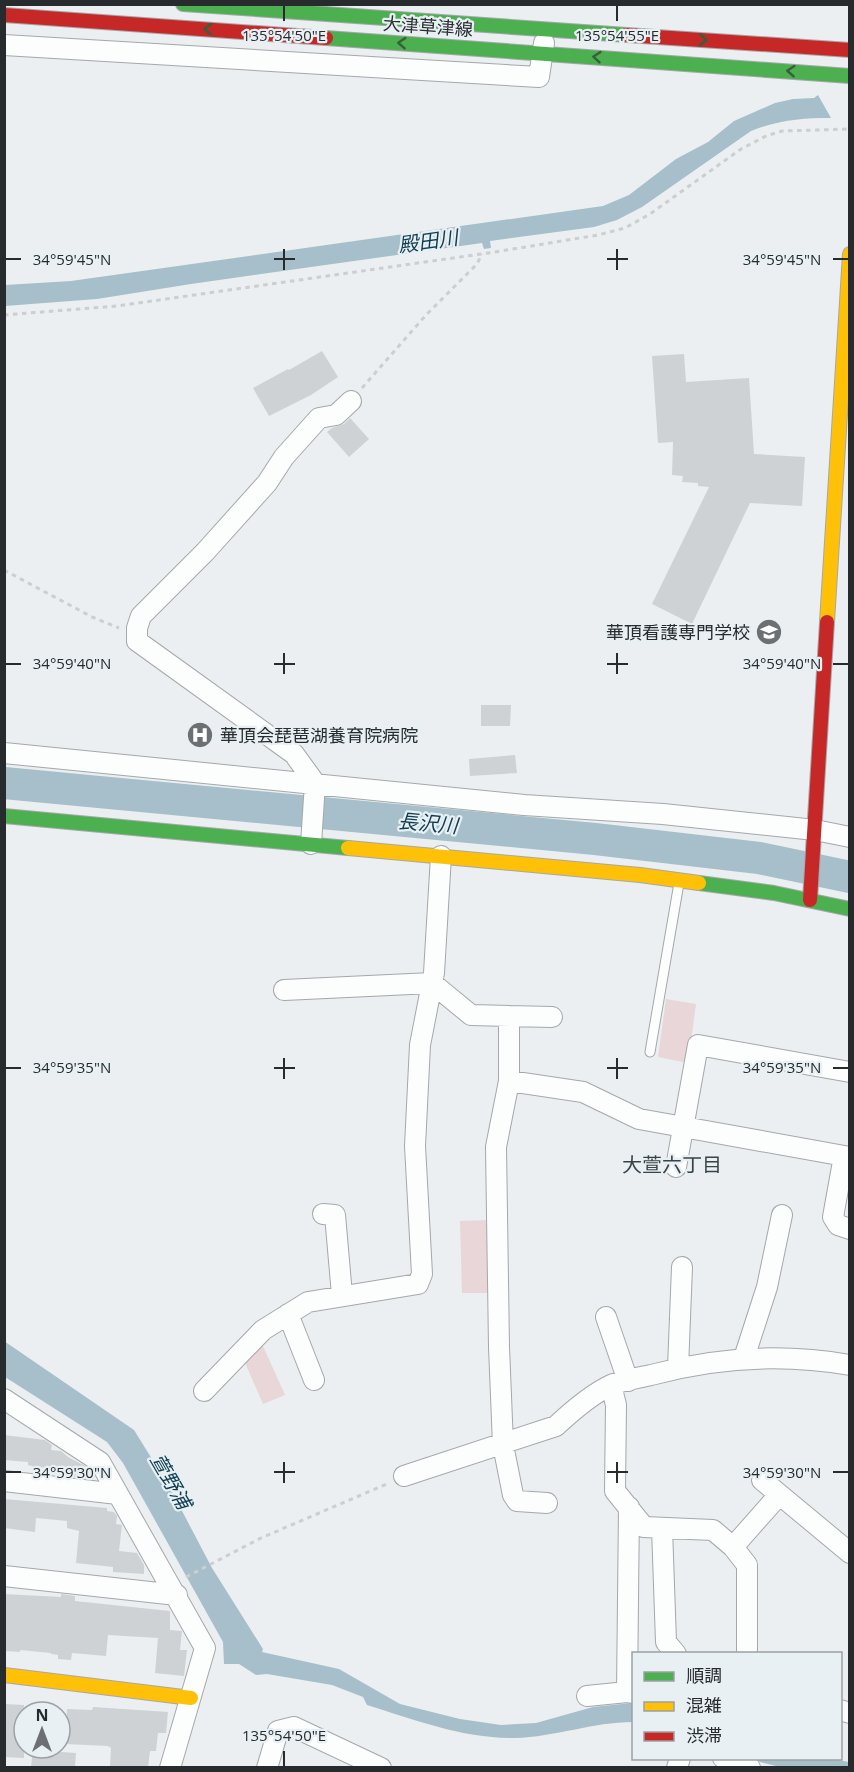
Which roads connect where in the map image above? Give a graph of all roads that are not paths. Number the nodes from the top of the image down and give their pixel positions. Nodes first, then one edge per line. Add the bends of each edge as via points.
1 (183, 4) edge
2 (452, 13) dead end
3 (4, 15) edge
4 (521, 27) junction
5 (546, 28) junction
6 (4, 45) edge
7 (849, 50) edge
8 (542, 52) junction
9 (849, 76) edge
10 (849, 254) edge
11 (351, 401) road end
12 (844, 442) edge
13 (4, 753) edge
14 (315, 785) junction
15 (4, 816) edge
16 (815, 835) junction
17 (849, 837) edge
18 (311, 839) junction
19 (441, 856) junction
20 (680, 880) junction
21 (811, 894) junction
22 (849, 909) edge
23 (432, 983) junction
24 (284, 990) dead end
25 (509, 1016) junction
26 (552, 1017) dead end
27 (650, 1052) dead end
28 (849, 1072) edge
29 (509, 1081) junction
30 (683, 1128) junction
31 (847, 1157) edge
32 (676, 1167) dead end
33 (323, 1214) dead end
34 (782, 1215) dead end
35 (849, 1229) edge
36 (682, 1267) dead end
37 (342, 1295) junction
38 (288, 1314) junction
39 (606, 1317) dead end
40 (744, 1358) junction
41 (849, 1365) edge
42 (678, 1368) junction
43 (314, 1380) dead end
44 (620, 1383) junction
45 (204, 1391) dead end
46 (4, 1399) edge
47 (503, 1444) junction
48 (404, 1476) road end
49 (762, 1480) dead end
50 (4, 1481) edge
51 (118, 1494) junction
52 (779, 1495) junction
53 (547, 1503) dead end
54 (629, 1508) junction
55 (662, 1528) junction
56 (733, 1547) junction
57 (849, 1553) edge
58 (4, 1576) edge
59 (179, 1588) junction
60 (675, 1652) edge
61 (747, 1652) edge
62 (4, 1675) edge
63 (630, 1693) edge
64 (587, 1696) dead end
65 (191, 1698) junction
66 (729, 1760) edge
67 (170, 1767) edge
68 (267, 1767) edge
69 (381, 1767) edge
70 (750, 1767) edge

1 - 4 street, 大津草津線
2 - 4 lane
8 -> 3 street, 大津草津線
4 - 5 street, 大津草津線
5 -> 7 street, 大津草津線
5 - 8 street
6 - 8 street via 539,77
9 -> 8 street, 大津草津線
10 - 12 street
11 - 14 street via 336,415 319,418 205,552 141,616 137,628 137,641 294,754
12 - 16 street
13 - 14 street
14 - 16 street via 663,814
14 - 18 street
15 - 18 street
16 - 17 street
16 - 21 street
18 - 19 street
19 - 20 street
19 - 23 street
20 - 21 street
20 - 27 lane
21 - 22 street
23 - 24 street
23 - 25 street via 471,1015
23 - 37 street via 420,1045 415,1146 422,1274 418,1284
25 - 26 street
25 - 29 street
28 - 30 street via 698,1045
29 - 30 street via 583,1092 639,1119
29 - 47 street via 496,1147
30 - 31 street
30 - 32 street
31 - 35 street via 833,1217 838,1225
33 - 37 street via 335,1215
34 - 40 street via 767,1287
36 - 42 street
37 - 38 street via 308,1302
38 - 43 street
38 - 45 street via 263,1330
39 - 44 street
40 - 41 street
40 - 42 street
42 - 44 street
44 - 47 street via 569,1413 556,1426
44 - 54 street via 615,1491
46 - 51 street via 100,1462
47 - 48 street
47 - 53 street via 517,1501
49 - 52 street
50 - 51 street
51 - 59 street
52 - 56 street
52 - 57 street
54 - 55 street via 644,1527
54 - 63 street
55 - 56 street via 712,1530
55 - 60 street via 666,1642
56 - 61 street via 747,1565
58 - 59 street
59 - 65 street via 205,1648
62 - 65 street
63 - 64 street
65 - 67 street
66 - 70 street
68 - 69 street via 278,1731 294,1727

